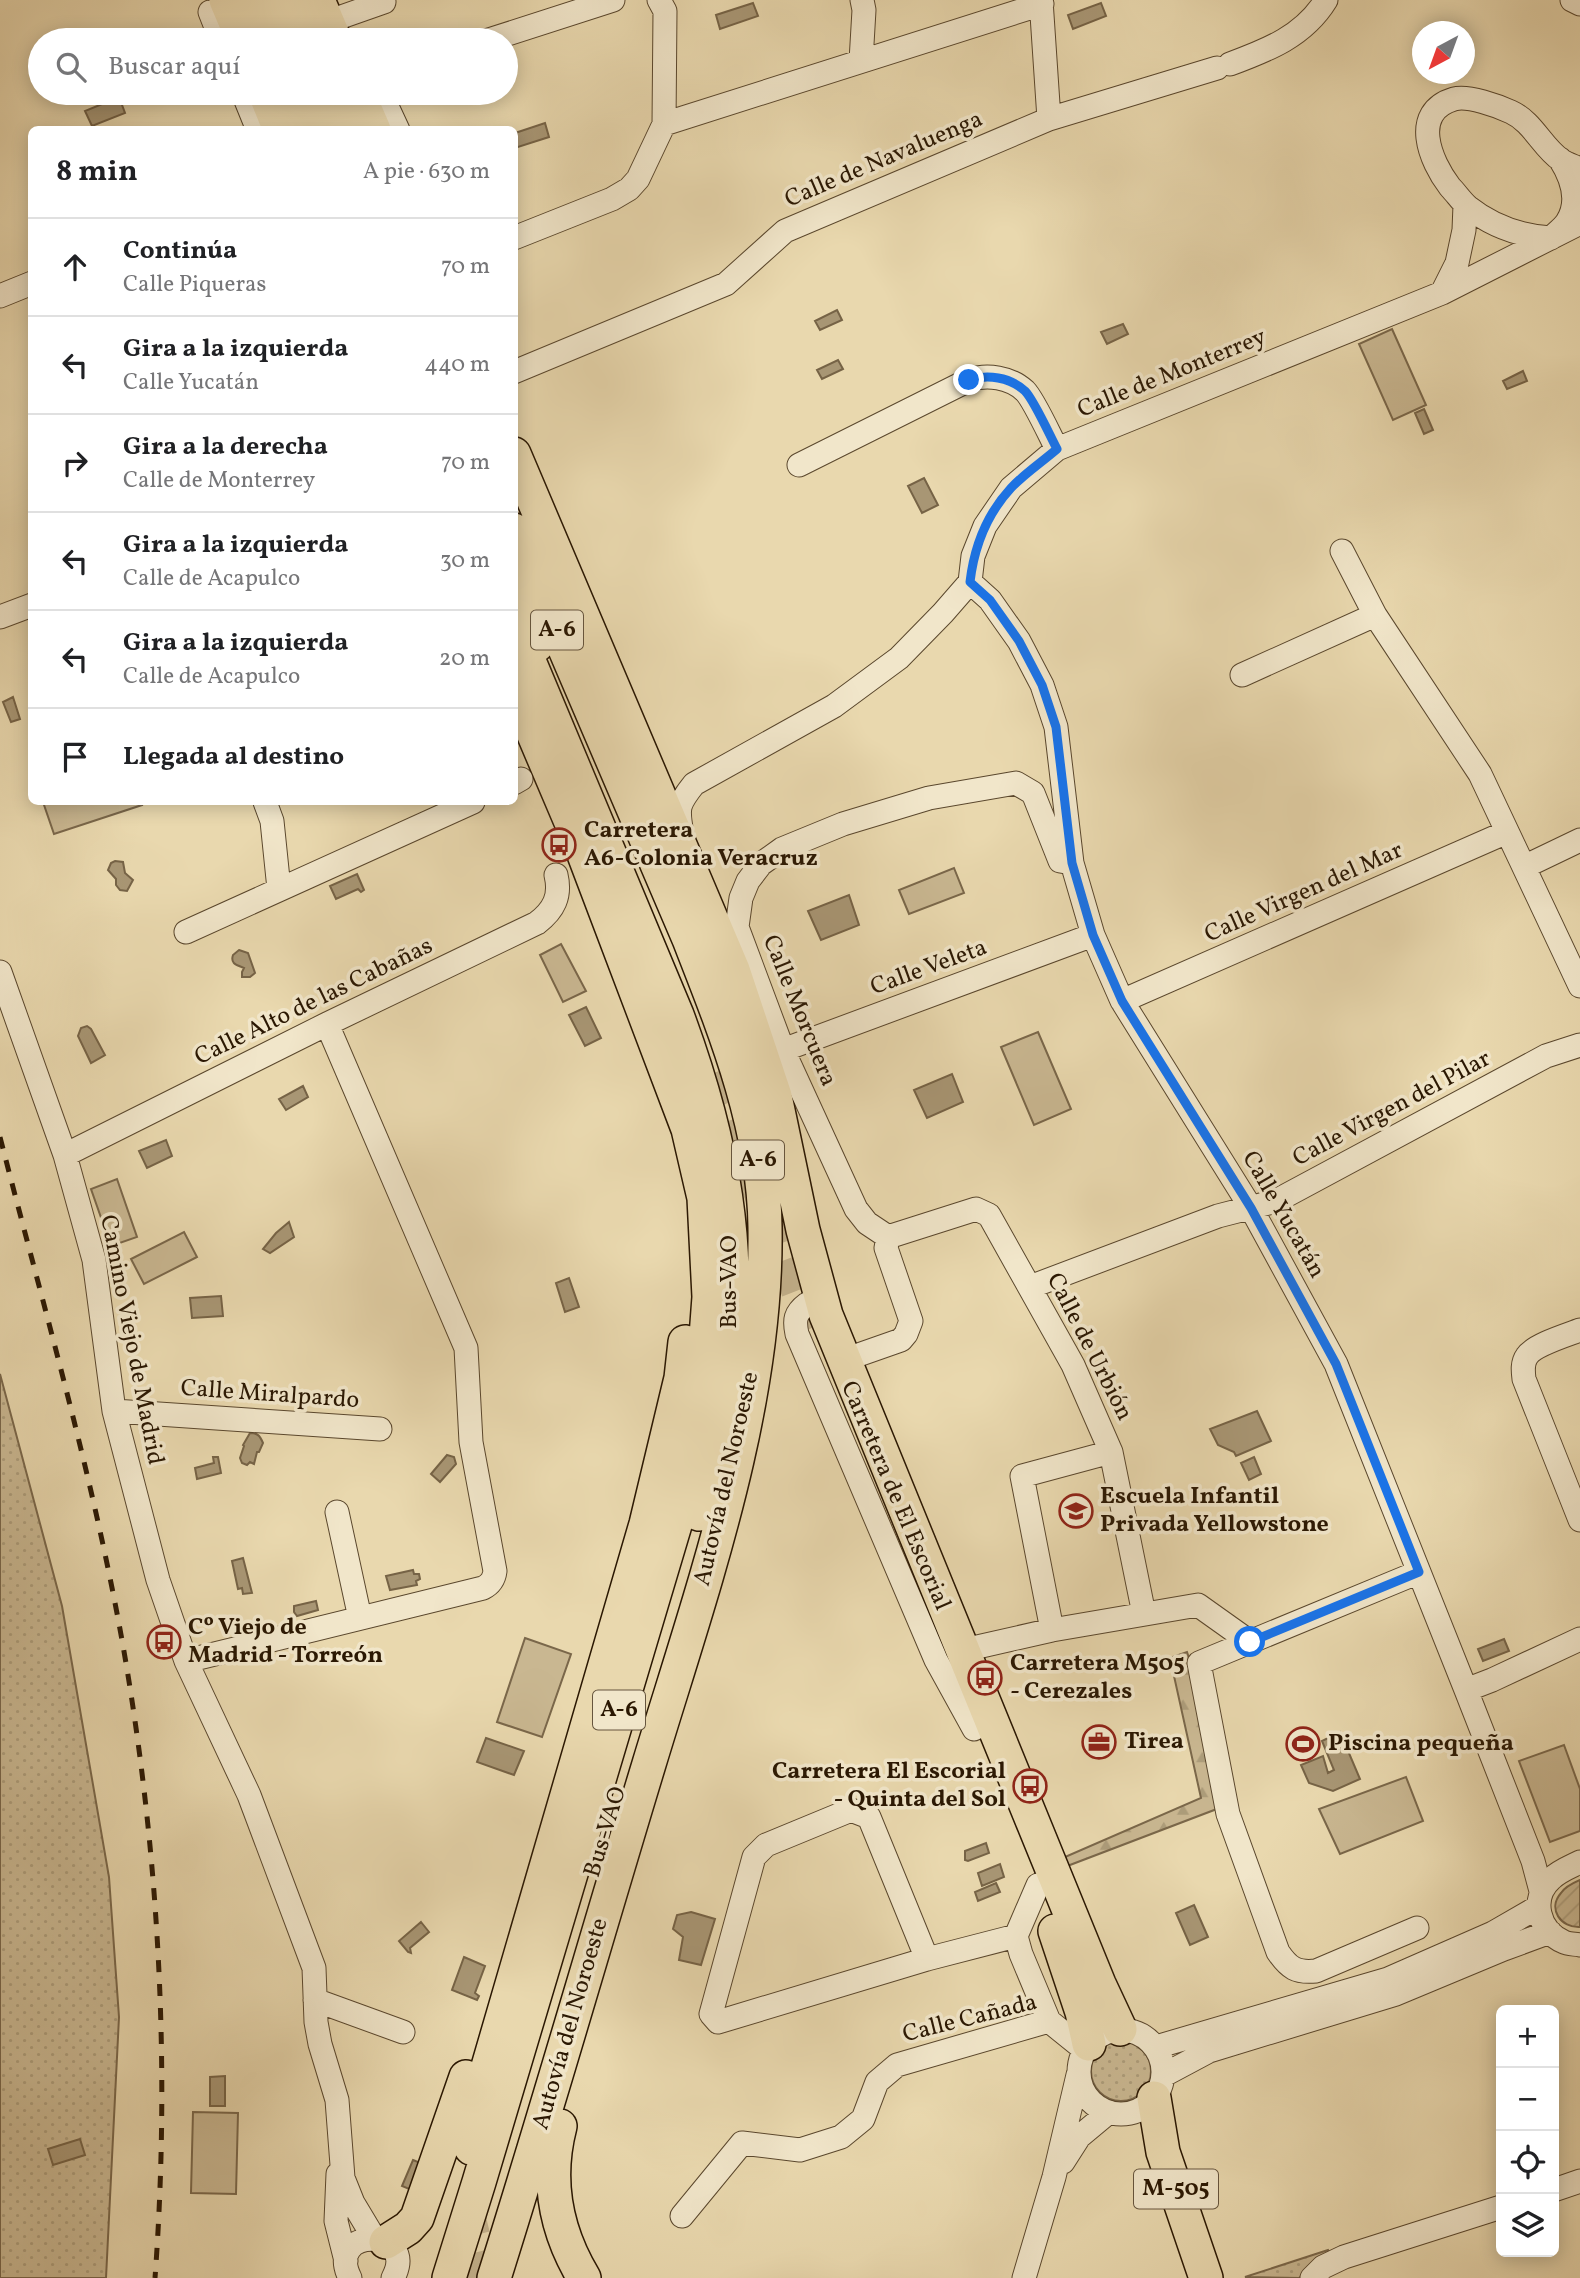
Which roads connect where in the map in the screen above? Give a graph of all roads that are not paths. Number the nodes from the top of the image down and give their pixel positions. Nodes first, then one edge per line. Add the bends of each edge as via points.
1 (258, 0) edge
2 (289, 0) edge
3 (613, 0) edge
4 (659, 0) edge
5 (862, 0) edge
6 (1326, 0) edge
7 (1572, 0) edge
8 (384, 2) dead end
9 (1042, 2) edge
10 (1580, 4) edge
11 (215, 13) edge
12 (322, 26) edge
13 (231, 28) edge
14 (270, 28) edge
15 (518, 31) edge
16 (861, 61) junction
17 (248, 105) edge
18 (270, 105) edge
19 (302, 105) edge
20 (334, 105) edge
21 (363, 105) edge
22 (387, 105) edge
23 (1049, 119) junction
24 (664, 124) junction
25 (256, 126) edge
26 (279, 126) edge
27 (311, 126) edge
28 (342, 126) edge
29 (372, 126) edge
30 (396, 126) edge
31 (1570, 164) edge
32 (1465, 205) junction
33 (1580, 223) edge
34 (518, 236) edge
35 (1551, 238) junction
36 (28, 285) edge
37 (1442, 293) junction
38 (0, 296) edge
39 (518, 370) edge
40 (1057, 449) junction
41 (518, 463) edge
42 (799, 465) dead end
43 (518, 539) edge
44 (1342, 551) dead end
45 (970, 582) junction
46 (518, 601) edge
47 (28, 606) edge
48 (1375, 615) junction
49 (0, 617) edge
50 (518, 635) edge
51 (1242, 675) dead end
52 (518, 697) edge
53 (599, 729) junction
54 (647, 764) junction
55 (694, 784) junction
56 (266, 805) edge
57 (465, 805) edge
58 (1507, 832) junction
59 (1580, 839) edge
60 (688, 863) junction
61 (1072, 863) junction
62 (1524, 867) junction
63 (556, 875) dead end
64 (279, 889) junction
65 (186, 932) dead end
66 (1093, 935) junction
67 (0, 972) edge
68 (1580, 986) edge
69 (1122, 1001) junction
70 (327, 1024) junction
71 (1580, 1045) edge
72 (783, 1050) junction
73 (714, 1073) tunnel mouth
74 (688, 1129) junction
75 (65, 1155) junction
76 (1251, 1208) junction
77 (888, 1237) junction
78 (1030, 1287) junction
79 (819, 1322) junction
80 (1580, 1330) edge
81 (845, 1360) junction
82 (114, 1411) junction
83 (380, 1429) dead end
84 (1111, 1452) junction
85 (337, 1512) dead end
86 (1580, 1520) edge
87 (1419, 1572) junction
88 (1144, 1614) junction
89 (360, 1618) junction
90 (1052, 1630) junction
91 (1580, 1639) edge
92 (950, 1641) junction
93 (1250, 1642) junction
94 (186, 1661) junction
95 (1466, 1690) junction
96 (974, 1729) junction
97 (1580, 1862) edge
98 (1038, 1885) junction
99 (1540, 1899) junction
100 (1417, 1928) dead end
101 (1550, 1932) junction
102 (1016, 1936) junction
103 (524, 1939) junction
104 (1580, 1945) edge
105 (927, 1959) junction
106 (315, 2000) junction
107 (1049, 2021) junction
108 (1120, 2029) junction
109 (403, 2032) dead end
110 (1156, 2047) junction
111 (1084, 2055) junction
112 (1159, 2087) junction
113 (1109, 2112) junction
114 (471, 2148) dead end
115 (340, 2157) junction
116 (1054, 2177) junction
117 (1580, 2181) edge
118 (1559, 2188) edge
119 (1496, 2209) edge
120 (682, 2216) dead end
121 (380, 2240) junction
122 (345, 2270) edge
123 (393, 2278) edge
124 (449, 2278) edge
125 (471, 2278) edge
126 (494, 2278) edge
127 (584, 2278) edge
128 (1024, 2278) edge
129 (1206, 2278) edge
130 (1312, 2278) edge

1 - 14 highway
2 - 12 highway
3 - 15 street
4 - 24 street via 665,11
5 - 16 street
6 - 23 street, Calle de Navaluenga via 1301,30 1278,45
7 - 10 street
8 - 12 street
9 - 16 street
9 - 23 street
11 - 13 highway
16 - 24 street
17 - 25 street
18 - 26 highway
19 - 27 highway
20 - 28 highway
21 - 29 highway
22 - 30 street
23 - 39 street, Calle de Navaluenga via 785,231 726,284
24 - 34 street via 638,179 629,188
31 - 32 street via 1514,113 1457,98 1439,106 1429,121 1427,146
31 - 35 street via 1575,201 1567,222
32 - 35 street via 1518,233
32 - 37 street via 1457,262
33 - 35 street, Calle de Monterrey
35 - 37 street, Calle de Monterrey
36 - 38 street
37 - 40 street, Calle de Monterrey
40 - 42 street via 1026,392 1006,380 983,375
40 - 45 street, Calle de Monterrey via 1011,488 985,526 973,556
41 - 54 highway
43 - 53 highway, Autovía del Noroeste / A-6
44 - 48 street
45 - 55 street via 899,657 834,706
45 - 61 street, Calle Yucatán via 990,600 1019,641 1042,685 1056,727
46 - 73 highway via 693,1010
47 - 49 street
48 - 51 street
48 - 58 street via 1480,774
50 - 125 highway, Bus-VAO via 698,1070 723,1177 733,1302 721,1418 693,1538
52 - 74 highway, Autovía del Noroeste / A-6 via 577,836
53 - 126 highway, Autovía del Noroeste / A-6 via 698,961 745,1096 757,1150 765,1224 764,1293 750,1406 727,1498
53 - 127 highway via 708,946 745,1039 774,1154 781,1268 770,1379 742,1507 553,2155 556,2209 573,2261
54 - 55 street via 664,782
54 - 60 highway
55 - 60 street via 678,813
56 - 64 street
57 - 64 street
58 - 62 street
58 - 69 street, Calle Virgen del Mar
59 - 62 street
60 - 79 highway via 768,1069
61 - 66 street, Calle Yucatán
61 - 72 street, Calle Morcuera via 1060,861 1033,793 1016,783 929,798 843,824 782,849 748,881 740,898 737,927
62 - 68 street
63 - 70 street, Calle Alto de las Cabañas via 558,897 537,923
64 - 65 street
66 - 69 street, Calle Yucatán
66 - 72 street, Calle Veleta
67 - 75 street, Camino Viejo de Madrid
69 - 76 street, Calle Yucatán
70 - 75 street, Calle Alto de las Cabañas
70 - 89 street via 466,1348 471,1442 495,1571 492,1582 483,1588
71 - 76 street, Calle Virgen del Pilar via 1546,1056 1276,1201
72 - 77 street, Calle Morcuera via 856,1209
74 - 103 highway via 678,1150 689,1294 681,1378 646,1524
74 - 124 highway, Autovía del Noroeste / A-6 via 704,1198 709,1297 702,1390 680,1508
75 - 82 street, Camino Viejo de Madrid via 94,1259
76 - 78 street, Calle Virgen del Pilar via 1218,1216
76 - 87 street, Calle Yucatán via 1336,1364
77 - 78 street, Calle de Urbión via 976,1209 989,1215
77 - 81 street via 887,1248 911,1321 901,1340
78 - 84 street, Calle de Urbión via 1073,1365
79 - 81 highway
79 - 92 highway
79 - 96 street, Carretera de El Escorial via 816,1306 807,1304 794,1320 936,1660
80 - 86 street via 1534,1349 1523,1365 1524,1379
81 - 92 highway
82 - 83 street, Calle Miralpardo
82 - 94 street, Camino Viejo de Madrid via 144,1530
84 - 88 street, Calle de Urbión
84 - 90 street via 1023,1476
85 - 89 street
87 - 93 street
87 - 95 street, Calle Yucatán
88 - 90 street
88 - 93 street via 1198,1605
89 - 94 street
90 - 92 street
91 - 95 street
92 - 96 highway
92 - 108 highway via 1003,1749
93 - 100 street via 1199,1663 1228,1814 1278,1952 1287,1965 1316,1972
94 - 106 street, Camino Viejo de Madrid via 249,1795 299,1925 314,1968
95 - 99 street, Calle Yucatán via 1532,1861
96 - 98 highway
97 - 99 street via 1551,1879
98 - 102 street
98 - 111 highway via 1082,2012
99 - 101 street, Calle Yucatán via 1543,1922
99 - 110 street via 1493,1933 1388,1979
101 - 104 street via 1564,1942
101 - 112 street via 1396,1994 1209,2051
102 - 105 street
102 - 107 street
103 - 114 highway via 478,2101
103 - 121 highway via 457,2101 418,2218 408,2228
105 - 105 street via 718,2022 710,2014 754,1857 766,1844 850,1810 869,1817
106 - 109 street
106 - 115 street, Camino Viejo de Madrid via 320,2044 337,2100
107 - 111 street, Calle Cañada
107 - 120 street, Calle Cañada via 897,2064 877,2082 863,2119 841,2137 800,2150 743,2143
108 - 110 street via 1146,2037
108 - 111 street via 1108,2031
110 - 112 street via 1162,2061
111 - 113 street via 1084,2092
111 - 116 street
112 - 113 street via 1147,2105 1131,2113
112 - 129 highway, M-505 via 1163,2152
113 - 116 street via 1079,2137
115 - 121 street, Camino Viejo de Madrid via 347,2192
115 - 122 street, Camino Viejo de Madrid via 336,2221
116 - 128 street
117 - 118 street
119 - 130 street via 1344,2258
121 - 122 street via 355,2244
121 - 123 street, Camino Viejo de Madrid via 393,2249 397,2267

